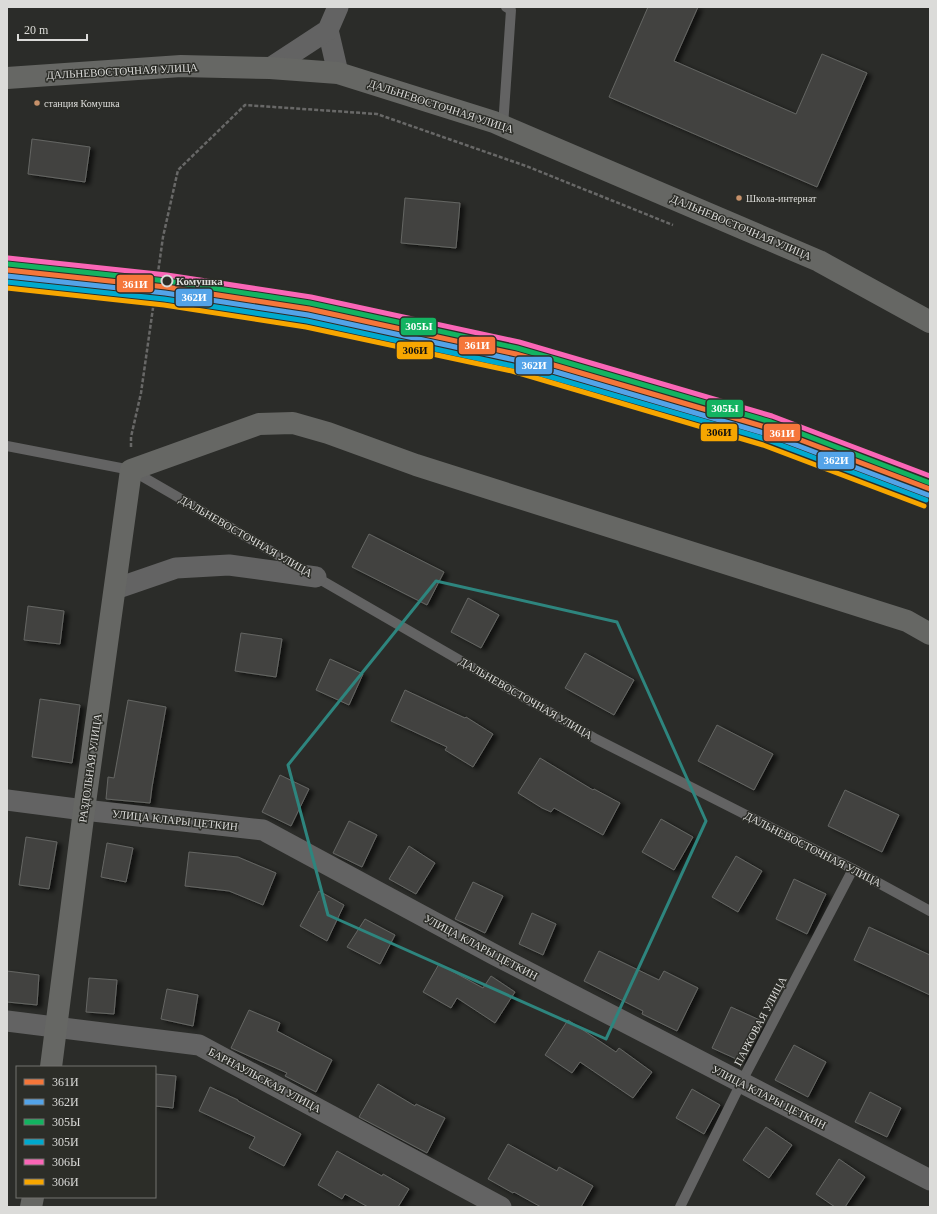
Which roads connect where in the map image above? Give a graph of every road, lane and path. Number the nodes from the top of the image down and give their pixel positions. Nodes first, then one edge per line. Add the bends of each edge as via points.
1 (338, 7) edge
2 (506, 7) edge
3 (328, 30) junction
4 (270, 68) junction
5 (338, 73) junction
6 (7, 78) edge
7 (503, 126) junction
8 (678, 227) dead end
9 (930, 322) edge
10 (7, 446) edge
11 (131, 470) junction
12 (316, 577) junction
13 (115, 589) junction
14 (930, 634) edge
15 (7, 800) edge
16 (84, 810) junction
17 (853, 869) junction
18 (930, 911) edge
19 (7, 1021) edge
20 (57, 1028) junction
21 (51, 1066) edge
22 (741, 1083) junction
23 (930, 1180) edge
24 (501, 1207) edge
25 (680, 1207) edge

1 - 3 street
2 - 7 lane via 511,10
3 - 4 street
3 - 5 street
4 - 5 street, ДАЛЬНЕВОСТОЧНАЯ УЛИЦА
4 - 6 street, ДАЛЬНЕВОСТОЧНАЯ УЛИЦА via 181,66
5 - 7 street, ДАЛЬНЕВОСТОЧНАЯ УЛИЦА
7 - 9 street, ДАЛЬНЕВОСТОЧНАЯ УЛИЦА via 819,261
8 - 11 path via 526,166 377,114 245,105 178,170 163,236 141,393 131,437
10 - 11 lane, ДАЛЬНЕВОСТОЧНАЯ УЛИЦА
11 - 12 lane, ДАЛЬНЕВОСТОЧНАЯ УЛИЦА
11 - 13 street, РАЗДОЛЬНАЯ УЛИЦА
11 - 14 street via 259,424 293,423 416,465 908,621
12 - 13 street via 229,565 176,568
12 - 17 lane, ДАЛЬНЕВОСТОЧНАЯ УЛИЦА via 596,739
13 - 16 street, РАЗДОЛЬНАЯ УЛИЦА
15 - 16 street, УЛИЦА КЛАРЫ ЦЕТКИН
16 - 20 street, РАЗДОЛЬНАЯ УЛИЦА
16 - 22 street, УЛИЦА КЛАРЫ ЦЕТКИН via 263,830
17 - 18 lane, ДАЛЬНЕВОСТОЧНАЯ УЛИЦА
17 - 22 lane, ПАРКОВАЯ УЛИЦА
19 - 20 street, БАРНАУЛЬСКАЯ УЛИЦА
20 - 21 street, РАЗДОЛЬНАЯ УЛИЦА
20 - 24 street, БАРНАУЛЬСКАЯ УЛИЦА via 199,1045
22 - 23 street, УЛИЦА КЛАРЫ ЦЕТКИН
22 - 25 lane, ПАРКОВАЯ УЛИЦА

